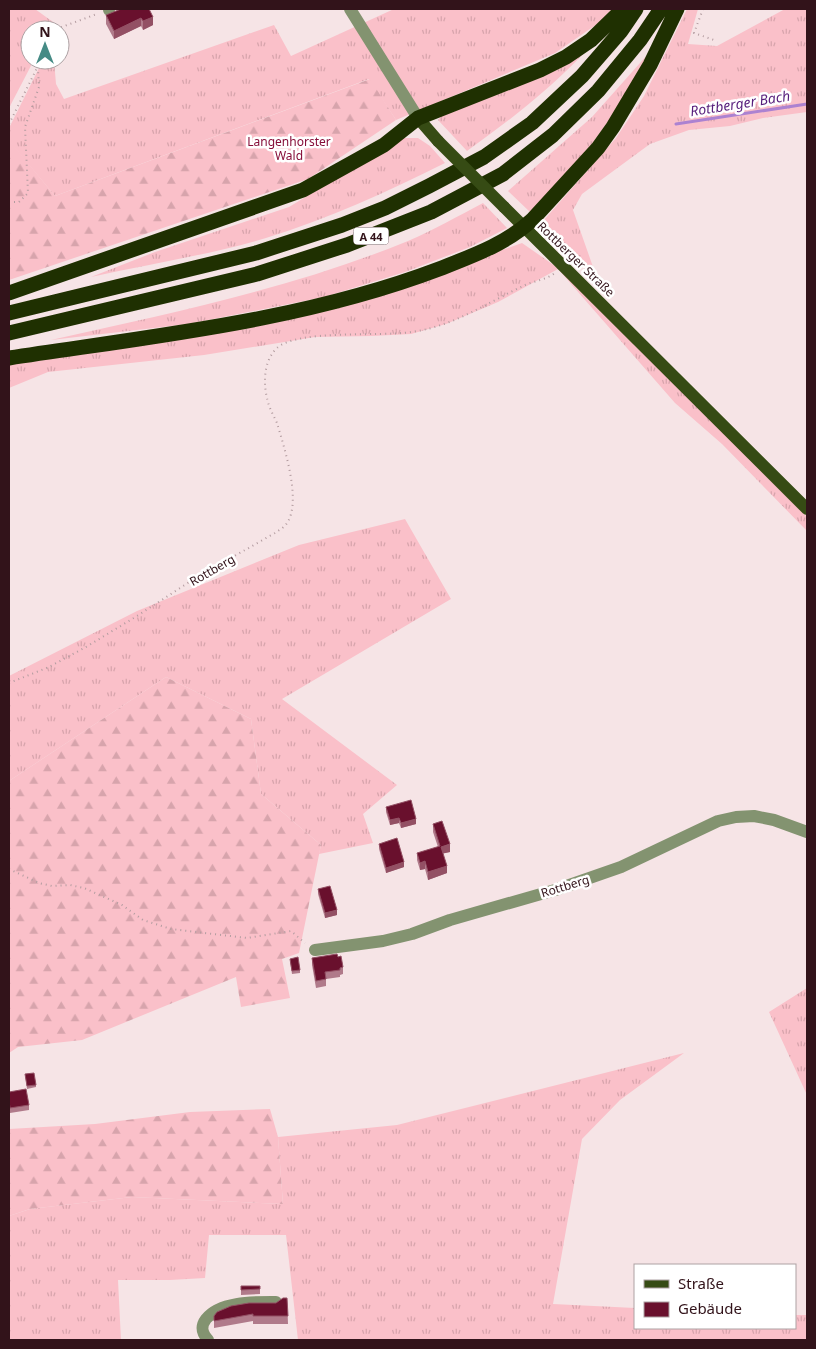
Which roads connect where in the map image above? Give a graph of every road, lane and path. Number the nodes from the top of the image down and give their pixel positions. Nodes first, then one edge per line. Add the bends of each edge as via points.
1 (109, 9) edge
2 (350, 9) edge
3 (623, 9) edge
4 (636, 9) edge
5 (661, 9) edge
6 (677, 9) edge
7 (703, 9) edge
8 (70, 24) edge
9 (714, 40) dead end
10 (38, 70) joint
11 (418, 118) junction
12 (9, 124) edge
13 (9, 202) edge
14 (524, 228) junction
15 (561, 262) junction
16 (9, 293) edge
17 (9, 313) edge
18 (9, 333) edge
19 (9, 358) edge
20 (807, 509) edge
21 (9, 683) edge
22 (807, 832) edge
23 (9, 870) edge
24 (315, 950) joint
25 (276, 1302) edge
26 (208, 1340) edge

1 - 8 path
2 - 11 street, Rottberger Straße
3 - 11 highway via 591,40 566,57
4 - 17 highway, A 44 via 582,76 532,123 484,157 403,199 342,225 256,253
5 - 18 highway, A 44 via 598,90 553,135 502,174 431,212 347,245 257,274
6 - 14 highway via 650,65 613,127 598,148
7 - 9 path via 694,34
10 - 12 path
10 - 13 path via 39,87 25,127 28,193 19,202
11 - 14 main road, Rottberger Straße, bridge
11 - 16 highway via 384,145 303,190
14 - 15 main road, Rottberger Straße
14 - 19 highway via 468,258 409,280 326,304 208,328
15 - 20 main road, Rottberger Straße
15 - 21 path, Rottberg via 550,276 436,326 412,332 317,336 290,340 280,346 267,365 265,384 268,404 290,469 292,503 287,523 86,647
22 - 24 street, Rottberg via 754,816 718,821 621,867 555,890 393,939
23 - 24 path via 52,886 84,888 122,905 143,920 171,929 247,938 291,931
25 - 26 street via 243,1303 213,1312 202,1325 202,1332

